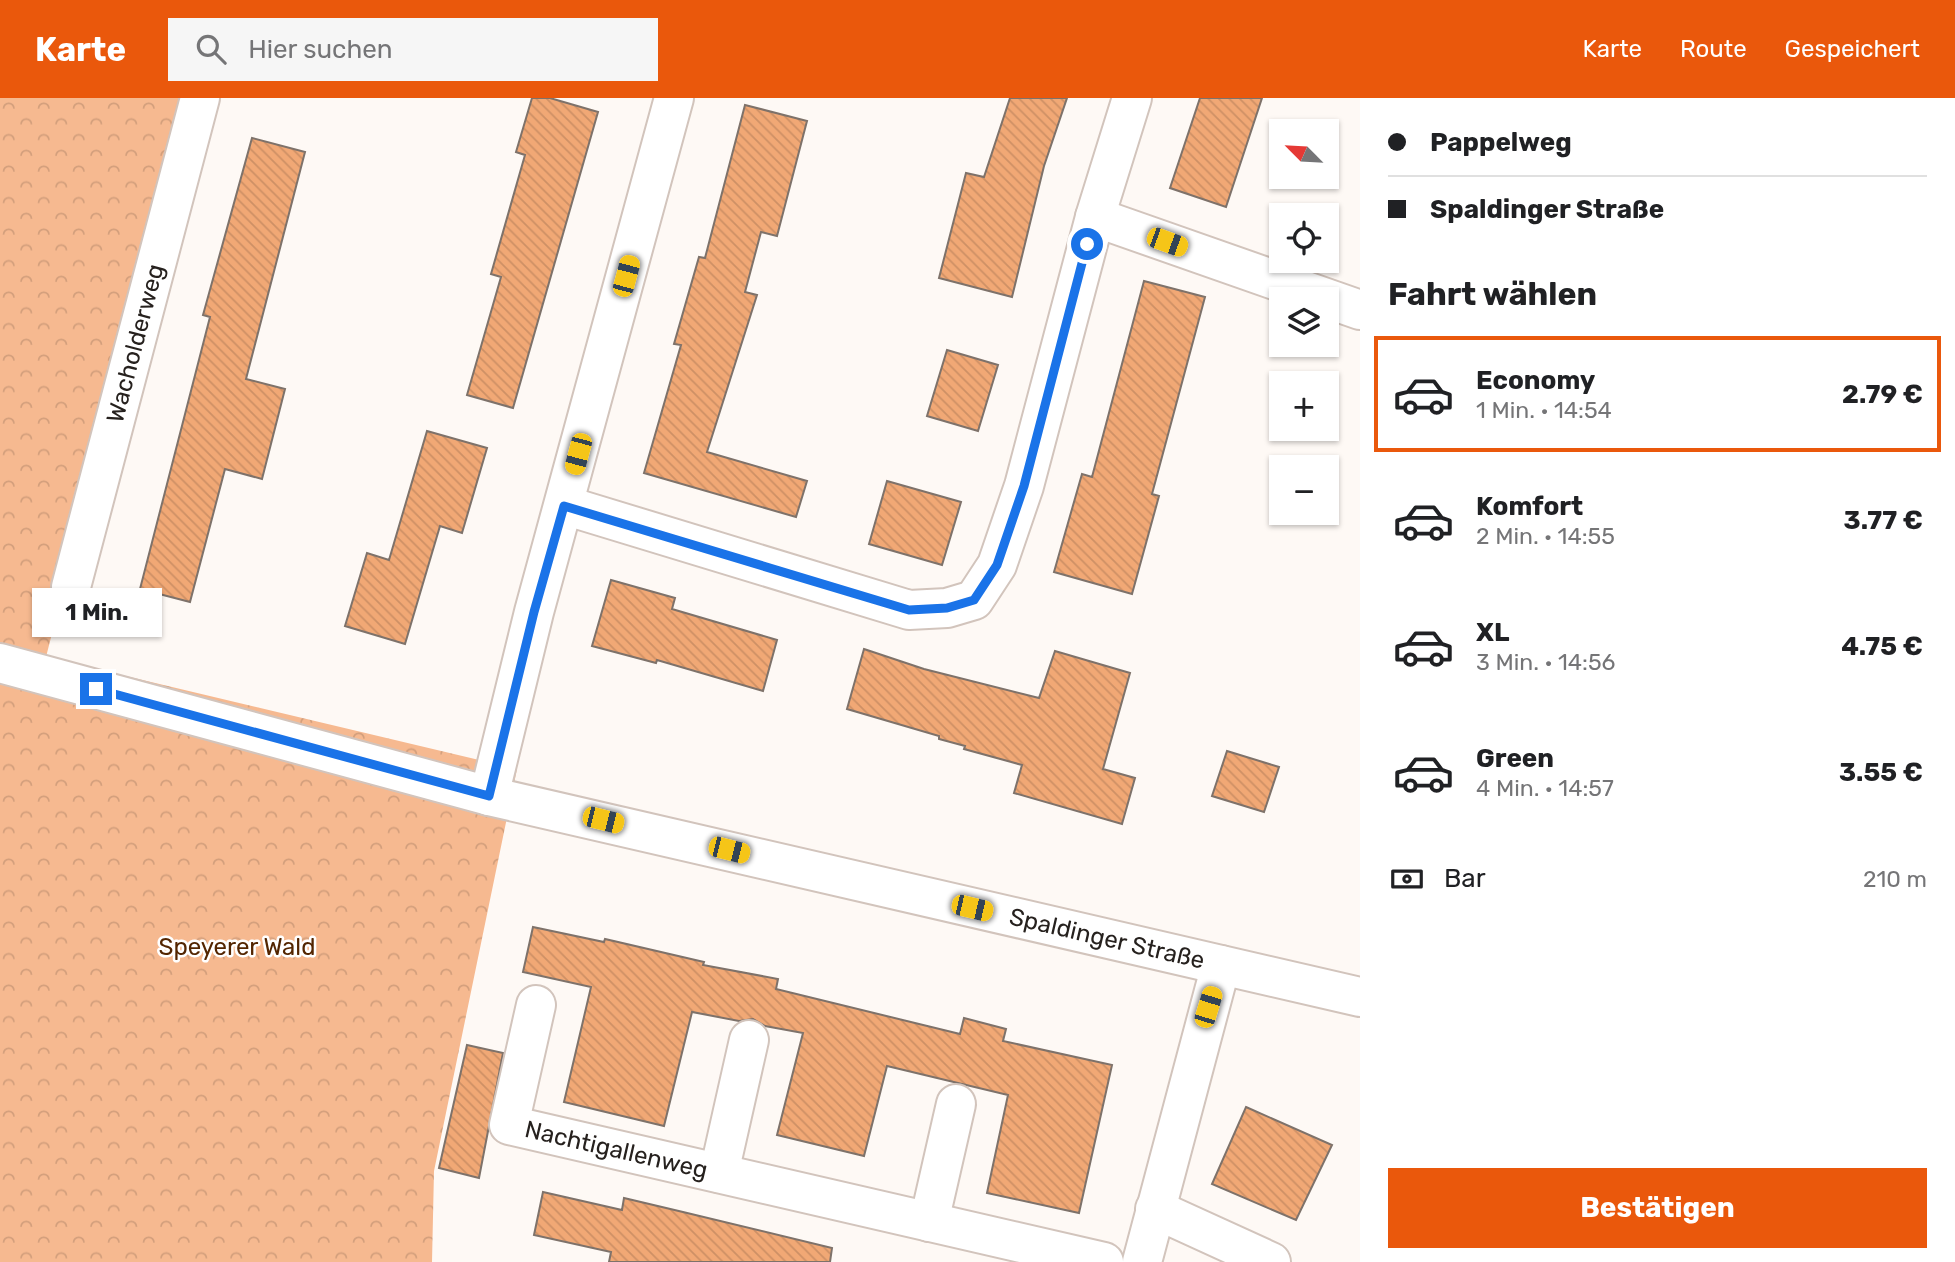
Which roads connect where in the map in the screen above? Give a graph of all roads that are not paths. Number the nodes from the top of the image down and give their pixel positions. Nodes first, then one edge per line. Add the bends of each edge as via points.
1 (200, 98) edge
2 (674, 98) edge
3 (1132, 98) edge
4 (1095, 217) junction
5 (1360, 310) edge
6 (564, 506) junction
7 (71, 587) dead end
8 (0, 663) edge
9 (489, 796) junction
10 (1221, 965) junction
11 (1360, 998) edge
12 (536, 1005) dead end
13 (750, 1040) dead end
14 (956, 1104) dead end
15 (719, 1173) junction
16 (1155, 1209) junction
17 (929, 1222) junction
18 (1104, 1262) edge
19 (1142, 1262) edge
20 (1270, 1262) edge

1 - 7 street, Wacholderweg
2 - 6 street
3 - 4 street
4 - 5 street
4 - 6 street via 1024,486 997,565 974,600 947,608 909,610
6 - 9 street
8 - 9 street, Spaldinger Straße
9 - 10 street, Spaldinger Straße
10 - 11 street, Spaldinger Straße
10 - 16 street
12 - 15 street, Nachtigallenweg via 509,1125
13 - 15 street, Nachtigallenweg
14 - 17 street
15 - 17 street, Nachtigallenweg
16 - 19 street
16 - 20 street
17 - 18 street, Nachtigallenweg

